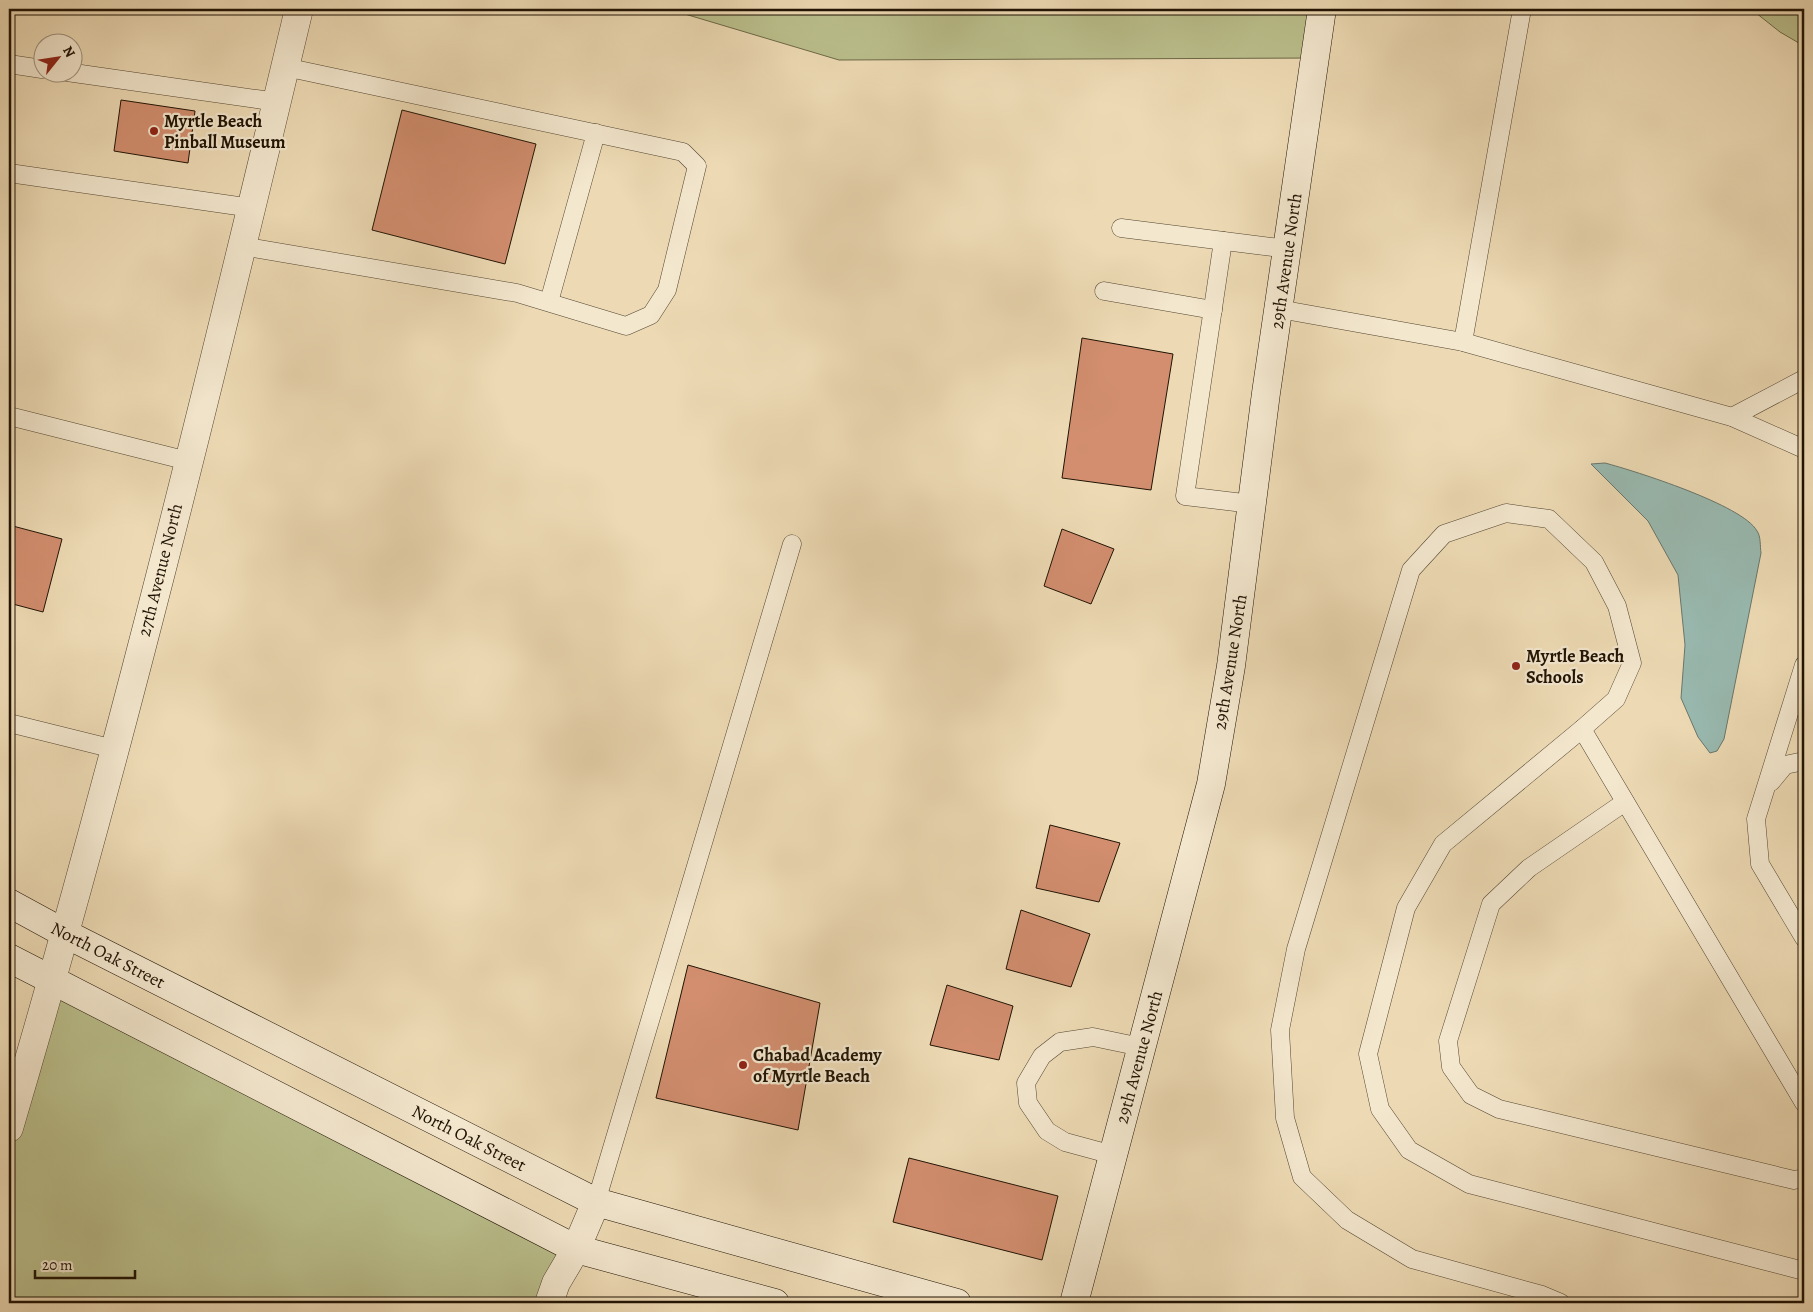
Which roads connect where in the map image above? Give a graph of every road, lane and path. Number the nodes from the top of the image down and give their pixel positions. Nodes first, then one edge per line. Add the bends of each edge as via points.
1 (299, 9) edge
2 (1322, 9) edge
3 (1522, 9) edge
4 (9, 64) edge
5 (32, 67) edge
6 (285, 67) junction
7 (82, 74) edge
8 (277, 102) junction
9 (596, 133) junction
10 (9, 173) edge
11 (252, 208) junction
12 (1120, 228) dead end
13 (1223, 241) junction
14 (242, 246) junction
15 (1288, 248) junction
16 (1104, 291) dead end
17 (549, 302) junction
18 (1279, 309) junction
19 (1213, 310) junction
20 (1463, 342) junction
21 (1804, 379) edge
22 (9, 416) edge
23 (1732, 417) junction
24 (1804, 449) edge
25 (188, 461) junction
26 (1252, 504) junction
27 (792, 544) dead end
28 (1804, 666) edge
29 (9, 723) edge
30 (1582, 729) junction
31 (114, 749) junction
32 (1804, 761) edge
33 (1766, 789) junction
34 (1625, 802) junction
35 (9, 903) edge
36 (66, 934) junction
37 (1804, 938) edge
38 (9, 958) edge
39 (52, 981) junction
40 (1141, 1047) junction
41 (1804, 1103) edge
42 (9, 1128) edge
43 (1113, 1155) junction
44 (1804, 1178) edge
45 (596, 1202) junction
46 (576, 1249) junction
47 (1804, 1271) edge
48 (1546, 1299) edge
49 (549, 1303) edge
50 (775, 1303) edge
51 (957, 1303) edge
52 (1074, 1303) edge
53 (1561, 1303) edge

1 - 6 main road, 27th Avenue North
2 - 15 main road, 29th Avenue North
3 - 20 lane
4 - 5 lane
6 - 8 main road, 27th Avenue North
6 - 9 lane
7 - 8 lane
8 - 11 main road, 27th Avenue North
9 - 17 lane
9 - 17 lane via 683,152 697,166 667,290 652,315 626,326
10 - 11 lane
11 - 14 main road, 27th Avenue North
12 - 13 lane
13 - 15 lane
13 - 19 lane
14 - 17 lane via 517,293
14 - 25 main road, 27th Avenue North
15 - 18 main road, 29th Avenue North
16 - 19 lane
18 - 20 lane
18 - 26 main road, 29th Avenue North
19 - 26 lane via 1185,496
20 - 23 lane
21 - 23 lane
22 - 25 lane
23 - 24 lane
25 - 31 main road, 27th Avenue North
26 - 40 main road, 29th Avenue North via 1231,666 1210,784
27 - 45 lane
28 - 33 lane
29 - 31 lane
30 - 34 lane
30 - 47 lane via 1443,844 1406,908 1368,1054 1380,1109 1409,1150 1469,1184
30 - 48 lane via 1616,699 1632,663 1617,606 1594,562 1549,519 1506,513 1444,534 1411,570 1296,949 1280,1030 1286,1118 1302,1177 1347,1220 1412,1259
31 - 36 main road, 27th Avenue North
32 - 33 lane via 1786,765
33 - 37 lane via 1756,819 1760,864
34 - 41 lane
34 - 44 lane via 1529,868 1491,904 1448,1040 1451,1067 1471,1095 1499,1109 1794,1180
35 - 36 main road, North Oak Street
36 - 39 main road, 27th Avenue North
36 - 45 main road, North Oak Street
38 - 39 main road
39 - 42 main road, 27th Avenue North
39 - 46 main road
40 - 43 main road, 29th Avenue North
40 - 43 lane via 1093,1037 1060,1042 1042,1056 1026,1083 1028,1103 1047,1131 1064,1142
43 - 52 main road, 29th Avenue North
45 - 46 main road
45 - 51 main road, North Oak Street
46 - 49 main road via 556,1283
46 - 50 main road
48 - 53 lane

